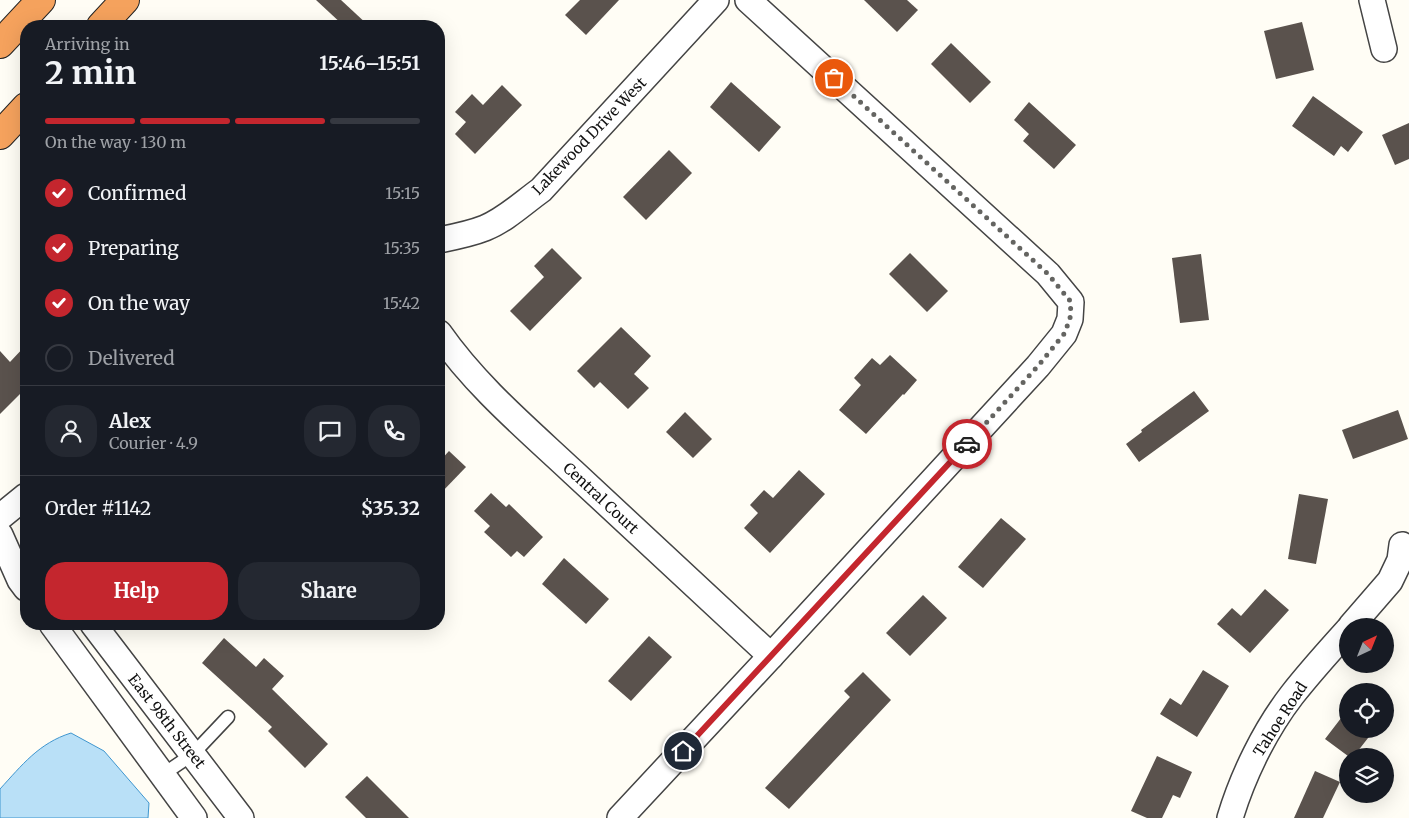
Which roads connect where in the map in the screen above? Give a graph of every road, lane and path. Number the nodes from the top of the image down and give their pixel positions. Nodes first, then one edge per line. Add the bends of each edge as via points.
1 (41, 0) edge
2 (125, 0) edge
3 (716, 0) edge
4 (748, 0) edge
5 (1372, 0) edge
6 (22, 20) edge
7 (107, 20) edge
8 (20, 23) edge
9 (0, 44) edge
10 (1384, 49) dead end
11 (20, 113) edge
12 (0, 135) edge
13 (445, 239) edge
14 (445, 342) edge
15 (20, 501) edge
16 (0, 517) edge
17 (0, 527) edge
18 (0, 535) edge
19 (20, 542) edge
20 (1402, 545) dead end
21 (20, 580) edge
22 (1358, 618) edge
23 (56, 630) edge
24 (98, 630) edge
25 (1339, 640) edge
26 (771, 656) junction
27 (228, 717) dead end
28 (193, 754) junction
29 (162, 775) junction
30 (194, 818) edge
31 (241, 818) edge
32 (620, 818) edge
33 (1230, 818) edge

1 - 6 highway
2 - 7 highway
3 - 13 street, Lakewood Drive West via 540,190 486,227
4 - 26 street via 1048,274 1071,302 1070,319 1064,334 1038,366
5 - 10 street
8 - 9 highway
11 - 12 highway
14 - 26 street, Central Court via 488,391
15 - 16 street
17 - 19 street
18 - 21 street
20 - 22 street via 1400,560 1390,581
23 - 29 street
24 - 28 street, East 98th Street
25 - 33 street, Tahoe Road via 1291,696 1258,749
26 - 32 street
27 - 28 lane
28 - 29 lane
28 - 31 street, East 98th Street
29 - 30 street

